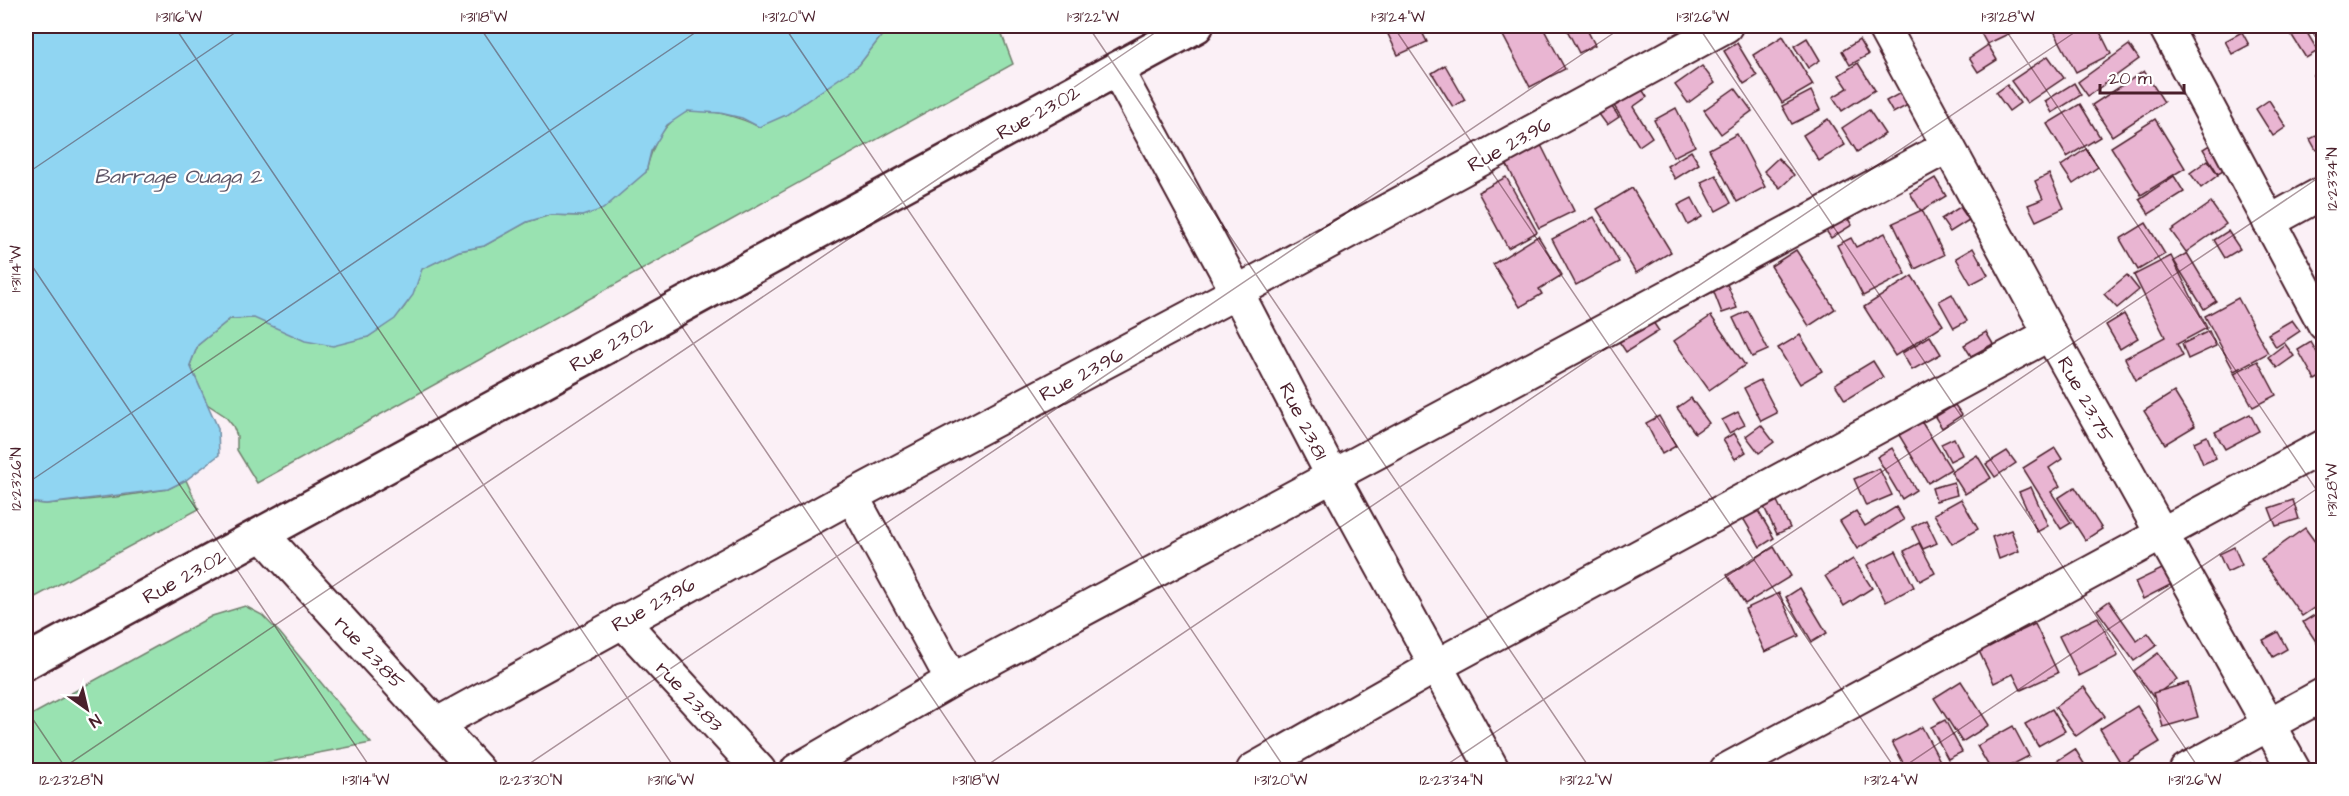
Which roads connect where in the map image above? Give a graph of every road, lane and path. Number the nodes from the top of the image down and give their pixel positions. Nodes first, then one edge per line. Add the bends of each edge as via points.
1 (1196, 26) edge
2 (1726, 26) edge
3 (1883, 26) edge
4 (2166, 26) edge
5 (1117, 70) junction
6 (1947, 147) junction
7 (2324, 192) edge
8 (2269, 222) junction
9 (1237, 292) junction
10 (2324, 324) edge
11 (2050, 334) junction
12 (2324, 446) edge
13 (1333, 477) junction
14 (852, 496) junction
15 (262, 534) junction
16 (2160, 534) junction
17 (622, 621) junction
18 (26, 662) edge
19 (1436, 666) junction
20 (952, 680) junction
21 (2324, 694) edge
22 (2269, 723) junction
23 (437, 724) junction
24 (478, 771) edge
25 (759, 771) edge
26 (796, 771) edge
27 (1253, 771) edge
28 (1493, 771) edge
29 (1726, 771) edge
30 (2186, 771) edge
31 (2294, 771) edge

1 - 5 street, Rue 23.02
2 - 9 street, Rue 23.96
3 - 6 street, Rue 23.75
4 - 8 street
5 - 9 street, Rue 23.81
5 - 15 street, Rue 23.02
6 - 11 street, Rue 23.75
6 - 13 street
7 - 8 street
8 - 10 street
9 - 13 street, Rue 23.81
9 - 14 street, Rue 23.96
11 - 16 street, Rue 23.75
11 - 19 street
12 - 16 street
13 - 19 street, Rue 23.81
13 - 20 street
14 - 17 street, Rue 23.96
14 - 20 street
15 - 18 street, Rue 23.02
15 - 23 street, rue 23.85
16 - 22 street, Rue 23.75
16 - 29 street
17 - 23 street, Rue 23.96
17 - 25 street, rue 23.83
19 - 27 street
19 - 28 street, Rue 23.81
20 - 26 street
21 - 22 street
22 - 30 street
22 - 31 street, Rue 23.75
23 - 24 street, rue 23.85

